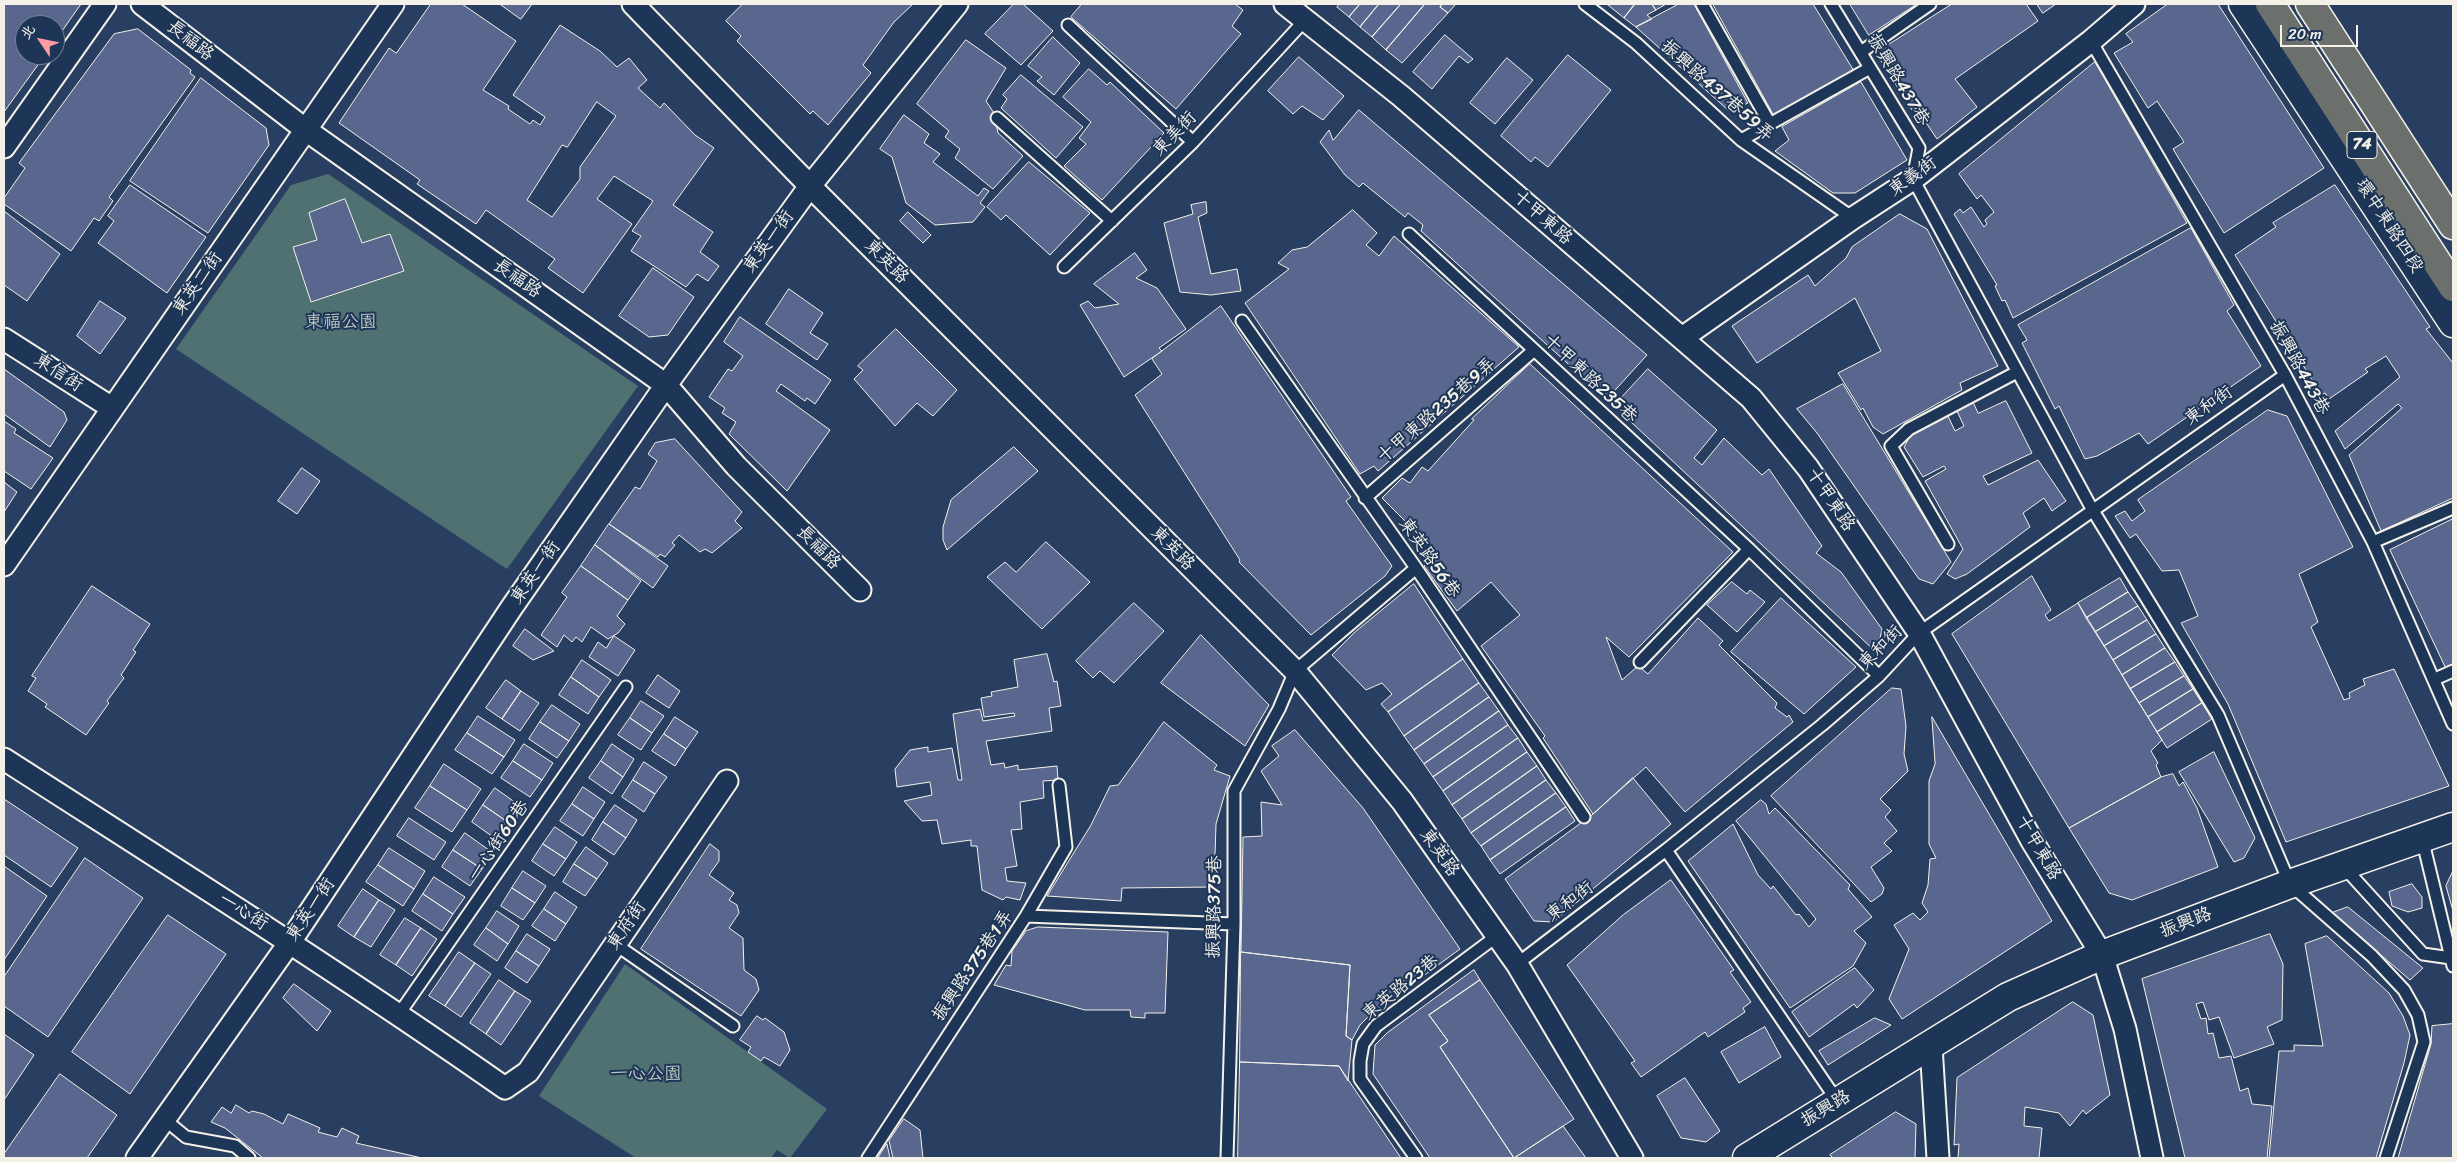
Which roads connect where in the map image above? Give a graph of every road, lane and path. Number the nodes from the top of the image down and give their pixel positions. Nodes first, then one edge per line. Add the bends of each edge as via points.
1 (105, 4) edge
2 (142, 4) edge
3 (393, 4) edge
4 (633, 4) edge
5 (957, 4) edge
6 (1285, 4) edge
7 (1585, 4) edge
8 (1702, 4) edge
9 (1831, 4) edge
10 (1930, 4) edge
11 (2134, 4) edge
12 (2243, 4) edge
13 (2270, 4) edge
14 (2310, 4) edge
15 (1305, 20) junction
16 (1068, 25) dead end
17 (2091, 41) junction
18 (1861, 52) junction
19 (1870, 68) junction
20 (997, 118) dead end
21 (1770, 124) junction
22 (306, 130) junction
23 (1741, 140) junction
24 (1193, 142) junction
25 (4, 147) edge
26 (1913, 179) junction
27 (810, 186) junction
28 (1853, 218) junction
29 (1112, 221) junction
30 (2453, 225) edge
31 (1409, 234) dead end
32 (1064, 267) dead end
33 (2453, 287) edge
34 (1242, 321) dead end
35 (2453, 323) edge
36 (1682, 338) junction
37 (5, 343) edge
38 (1533, 350) junction
39 (2017, 372) junction
40 (2285, 375) junction
41 (666, 385) junction
42 (112, 408) junction
43 (1365, 498) junction
44 (2453, 508) edge
45 (2092, 509) junction
46 (2372, 542) junction
47 (1948, 544) dead end
48 (1749, 549) junction
49 (4, 565) edge
50 (1416, 568) junction
51 (860, 590) dead end
52 (1919, 633) junction
53 (1640, 662) dead end
54 (1295, 671) junction
55 (2453, 672) edge
56 (1879, 676) junction
57 (2435, 679) junction
58 (626, 687) dead end
59 (2453, 724) edge
60 (4, 759) edge
61 (727, 781) dead end
62 (1059, 785) dead end
63 (1584, 817) dead end
64 (2453, 827) edge
65 (2422, 838) junction
66 (1666, 850) junction
67 (2343, 866) junction
68 (2290, 884) junction
69 (1026, 916) junction
70 (1234, 924) junction
71 (1497, 936) junction
72 (290, 942) junction
73 (615, 944) junction
74 (2102, 955) junction
75 (2452, 962) edge
76 (1517, 964) junction
77 (399, 1014) junction
78 (733, 1026) dead end
79 (1932, 1046) junction
80 (528, 1072) joint
81 (1838, 1102) junction
82 (164, 1119) junction
83 (137, 1158) edge
84 (249, 1158) edge
85 (868, 1158) edge
86 (1227, 1158) edge
87 (1416, 1158) edge
88 (1632, 1158) edge
89 (1747, 1158) edge
90 (1938, 1158) edge
91 (2152, 1158) edge
92 (2386, 1158) edge

1 - 25 street
2 - 22 street, 長福路
3 - 22 street, 東英二街
4 - 27 street, 東英路
5 - 27 street, 東英一街
6 - 15 street, 十甲東路
7 - 23 lane, 振興路437巷59弄 via 1636,44
8 - 21 lane
9 - 18 lane, 振興路437巷
10 - 18 lane
11 - 17 street, 東義街
12 - 35 main road, 環中東路四段
13 - 33 highway, 74
14 - 30 highway, 74
15 - 24 lane, 東美街
15 - 36 street, 十甲東路 via 1401,96
16 - 24 lane
17 - 26 street, 東義街
17 - 40 lane, 振興路443巷
18 - 19 lane, 振興路437巷
19 - 21 lane
19 - 26 lane, 振興路437巷 via 1919,148
20 - 29 lane
21 - 23 lane
22 - 41 street, 長福路
22 - 42 street, 東英二街
23 - 28 lane, 振興路437巷59弄
24 - 29 lane, 東美街
26 - 28 street, 東義街
26 - 39 lane
27 - 41 street, 東英一街
27 - 54 street, 東英路
28 - 36 street, 東義街
29 - 32 lane, 東美街
31 - 38 lane, 十甲東路235巷
34 - 43 lane, 東英路56巷
36 - 52 street, 十甲東路 via 1751,398 1808,468
37 - 42 street, 東信街
38 - 43 lane, 十甲東路235巷9弄
38 - 48 lane, 十甲東路235巷
39 - 45 lane
39 - 47 lane via 1909,429 1891,446
40 - 45 lane, 東和街
40 - 46 lane, 振興路443巷
41 - 51 street, 長福路 via 736,466
41 - 72 street, 東英一街 via 512,607
42 - 49 street, 東英二街
43 - 50 lane, 東英路56巷
44 - 46 lane
45 - 52 lane, 東和街
45 - 68 lane via 2218,715
46 - 57 lane, 振興路443巷
48 - 53 lane
48 - 56 lane, 十甲東路235巷
50 - 54 lane
50 - 63 lane, 東英路56巷
52 - 56 lane, 東和街
52 - 74 street, 十甲東路 via 2032,841
54 - 70 lane, 振興路375巷 via 1279,709 1234,791
54 - 71 street, 東英路 via 1402,801
55 - 57 lane
56 - 66 lane, 東和街
57 - 59 lane, 振興路443巷
58 - 77 lane, 一心街60巷
60 - 72 street, 一心街
61 - 73 street, 東府街
62 - 69 lane via 1066,847
64 - 65 main road, 振興路
65 - 67 main road, 振興路
65 - 75 lane
66 - 76 lane, 東和街
66 - 81 lane
67 - 68 main road, 振興路
67 - 75 lane via 2423,954
68 - 74 main road, 振興路
68 - 92 lane via 2372,956 2404,990 2418,1015 2424,1042
69 - 70 lane, 振興路375巷1弄
69 - 85 lane, 振興路375巷1弄
70 - 86 lane, 振興路375巷
71 - 76 street, 東英路
71 - 87 lane, 東英路23巷 via 1376,1026 1363,1044 1360,1079
72 - 77 street, 一心街
72 - 82 street, 東英一街
73 - 78 lane
73 - 80 street, 東府街
74 - 79 main road, 振興路 via 2008,997
74 - 91 street, 十甲東路 via 2125,1029
76 - 88 street, 東英路
77 - 80 street, 一心街 via 505,1088
79 - 81 main road, 振興路
79 - 90 street
81 - 89 main road, 振興路
82 - 83 street, 東英一街
82 - 84 lane via 186,1137 235,1146

